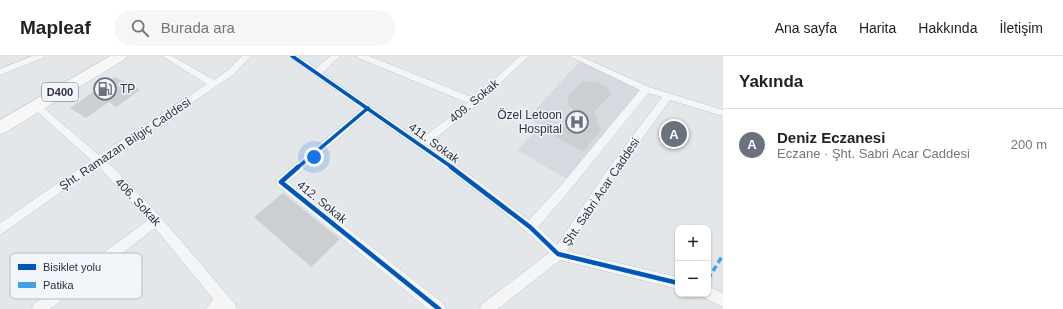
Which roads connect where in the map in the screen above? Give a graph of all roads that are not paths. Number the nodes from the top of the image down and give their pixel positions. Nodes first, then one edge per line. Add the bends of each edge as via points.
1 (40, 56) edge
2 (105, 56) edge
3 (120, 56) edge
4 (166, 56) edge
5 (247, 56) edge
6 (292, 56) edge
7 (336, 56) edge
8 (360, 56) edge
9 (526, 56) edge
10 (573, 56) edge
11 (0, 72) edge
12 (317, 72) junction
13 (214, 84) junction
14 (646, 89) junction
15 (668, 96) junction
16 (475, 102) junction
17 (36, 106) junction
18 (368, 108) junction
19 (723, 114) edge
20 (0, 119) edge
21 (0, 128) edge
22 (420, 145) junction
23 (99, 160) junction
24 (156, 221) junction
25 (530, 227) junction
26 (0, 230) edge
27 (113, 253) edge
28 (558, 254) junction
29 (675, 282) edge
30 (711, 294) edge
31 (52, 299) edge
32 (723, 300) edge
33 (222, 306) edge
34 (39, 309) edge
35 (438, 309) edge
36 (487, 309) edge

1 - 11 street
2 - 20 main road, D400
3 - 17 main road, D400
4 - 13 street
5 - 13 street, Şht. Ramazan Bilgiç Caddesi
6 - 12 street, 411. Sokak
7 - 12 street
8 - 16 street
9 - 16 street, 409. Sokak
10 - 14 street
12 - 18 street, 411. Sokak
13 - 23 street, Şht. Ramazan Bilgiç Caddesi
14 - 15 street
14 - 25 street
15 - 19 street
15 - 28 street, Şht. Sabri Acar Caddesi via 612,172
16 - 22 street, 409. Sokak
17 - 21 main road, D400
17 - 23 street, 406. Sokak
18 - 22 street, 411. Sokak
18 - 35 street, 412. Sokak via 281,182
22 - 25 street, 411. Sokak
23 - 24 street, 406. Sokak
23 - 26 street, Şht. Ramazan Bilgiç Caddesi
24 - 27 street
24 - 33 street, 406. Sokak
25 - 28 street, 411. Sokak
28 - 29 street
28 - 36 street, Şht. Sabri Acar Caddesi
30 - 32 street
31 - 34 street

